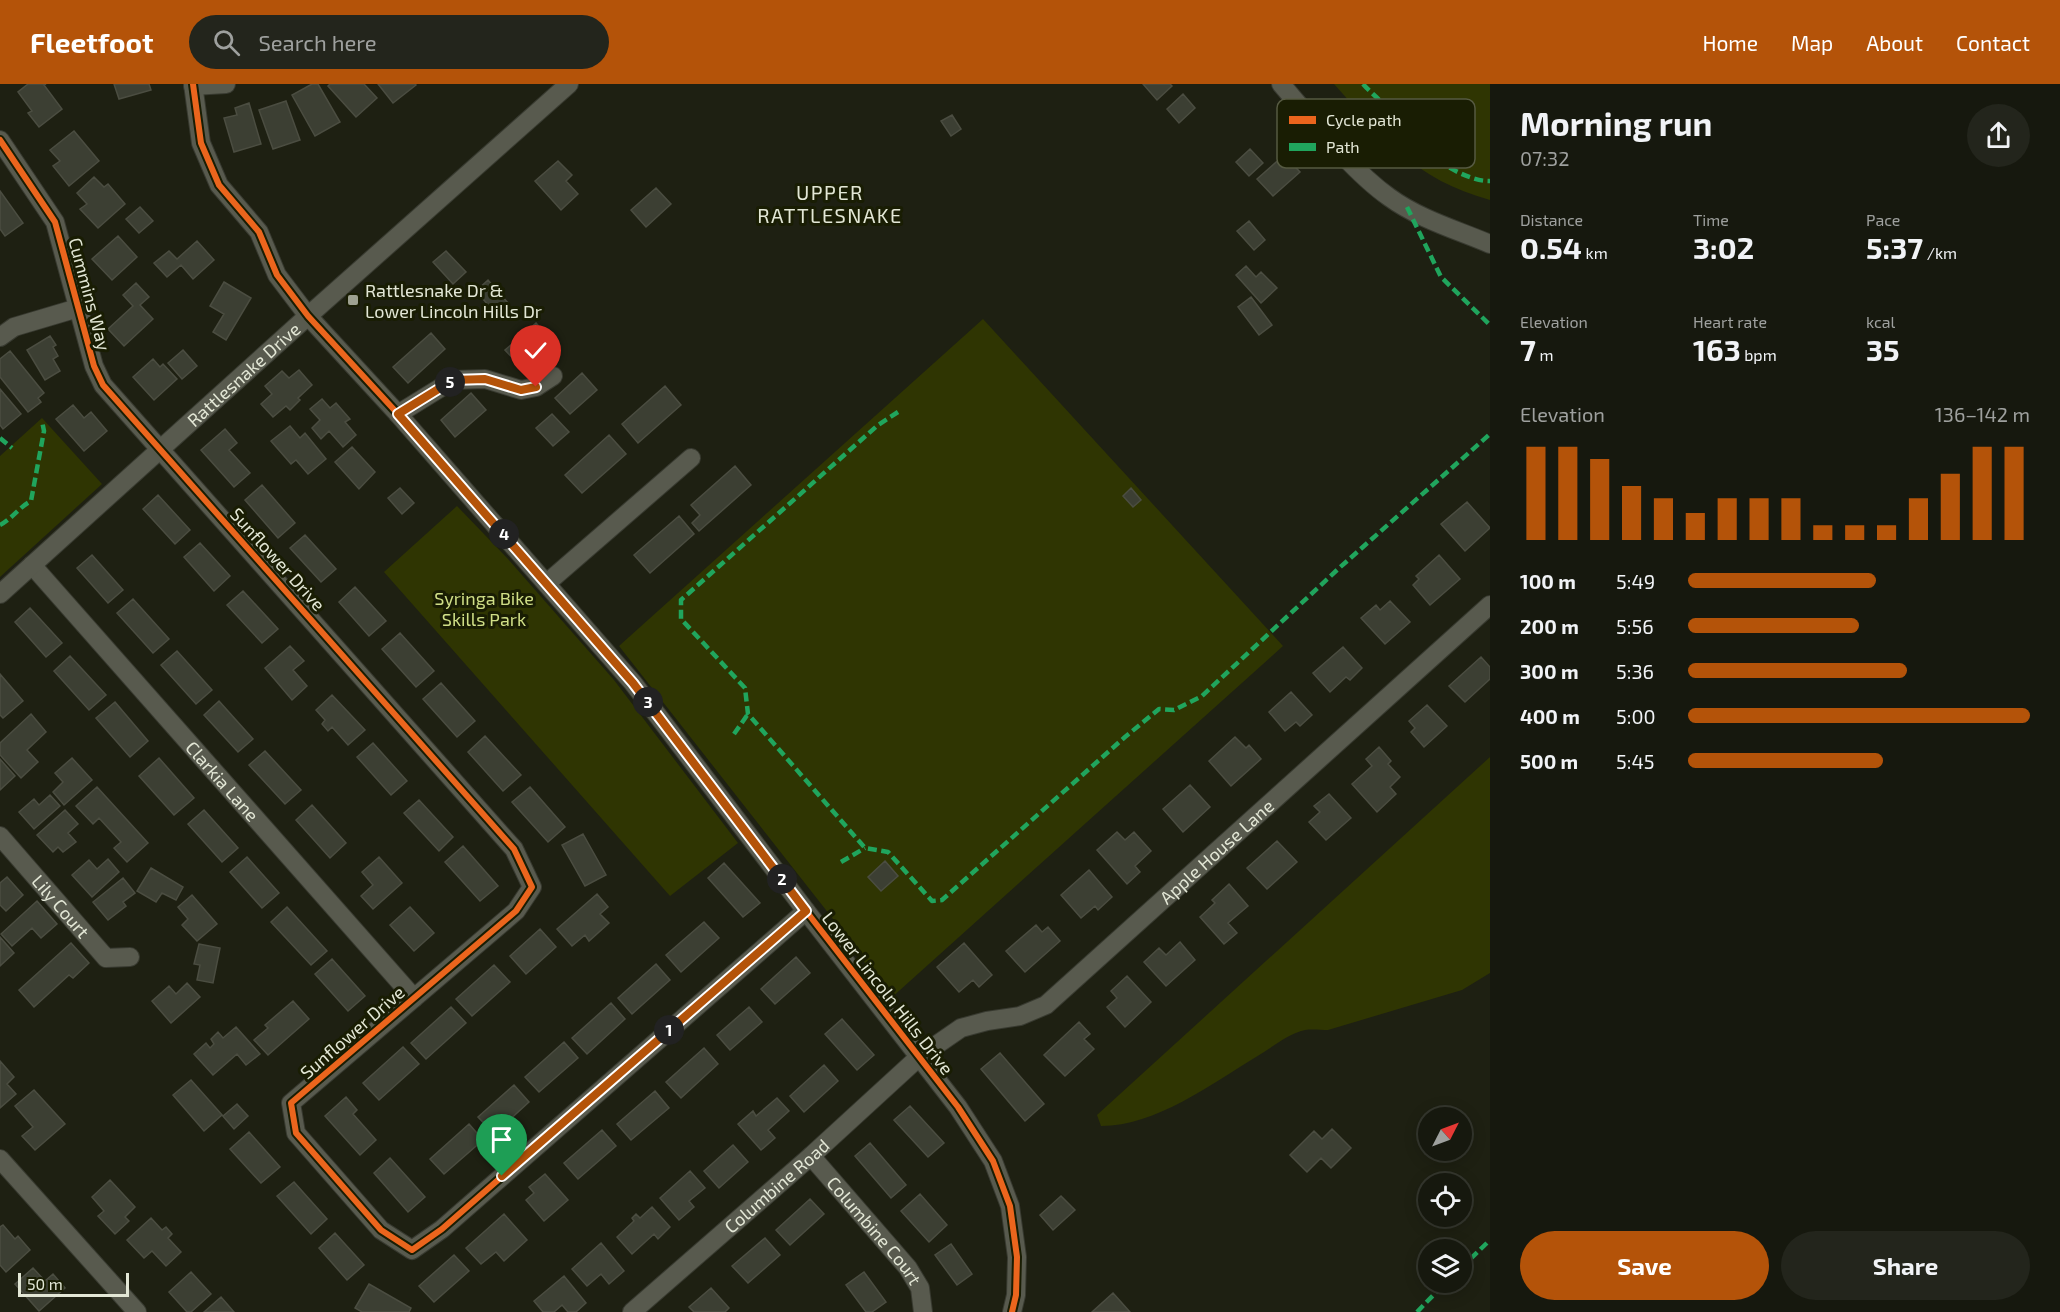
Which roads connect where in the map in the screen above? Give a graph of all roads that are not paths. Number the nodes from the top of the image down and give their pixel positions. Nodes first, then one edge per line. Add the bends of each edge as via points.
1 (226, 84) edge
2 (569, 84) edge
3 (1281, 84) edge
4 (193, 85) edge
5 (1295, 99) edge
6 (0, 140) edge
7 (1357, 168) edge
8 (1490, 244) edge
9 (78, 308) junction
10 (308, 316) junction
11 (0, 337) edge
12 (553, 376) dead end
13 (398, 414) junction
14 (160, 449) junction
15 (691, 458) dead end
16 (32, 565) junction
17 (547, 583) junction
18 (0, 594) edge
19 (1490, 604) edge
20 (0, 836) edge
21 (806, 911) junction
22 (130, 957) dead end
23 (414, 998) junction
24 (919, 1057) junction
25 (811, 1156) junction
26 (0, 1159) edge
27 (138, 1312) edge
28 (632, 1312) edge
29 (923, 1312) edge
30 (1012, 1312) edge

1 - 4 street
2 - 10 street, Rattlesnake Drive
3 - 5 street
4 - 10 street, Lower Lincoln Hills Drive via 201,143 219,185 259,232 277,275
6 - 9 street, Cummins Way via 56,222
7 - 8 street via 1390,198 1428,219
9 - 11 street via 14,327
9 - 14 street, Cummins Way via 103,385
10 - 13 street, Lower Lincoln Hills Drive
10 - 14 street, Rattlesnake Drive
12 - 13 street via 536,387 521,390 485,379 453,380
13 - 17 street, Lower Lincoln Hills Drive
14 - 16 street, Rattlesnake Drive
14 - 23 street, Sunflower Drive via 514,849 532,887 516,911
15 - 17 street
16 - 18 street, Rattlesnake Drive
16 - 23 street, Clarkia Lane
17 - 21 street, Lower Lincoln Hills Drive via 633,683
19 - 24 street, Apple House Lane via 1046,1005 1020,1017 961,1029
20 - 22 street, Lily Court via 106,958
21 - 23 street, Sunflower Drive via 442,1229 412,1250 381,1230 296,1133 291,1103
21 - 24 street, Lower Lincoln Hills Drive
24 - 25 street, Columbine Road
24 - 30 street, Lower Lincoln Hills Drive via 993,1161 1010,1206 1017,1257
25 - 28 street, Columbine Road
25 - 29 street, Columbine Court via 908,1268 920,1288
26 - 27 street

